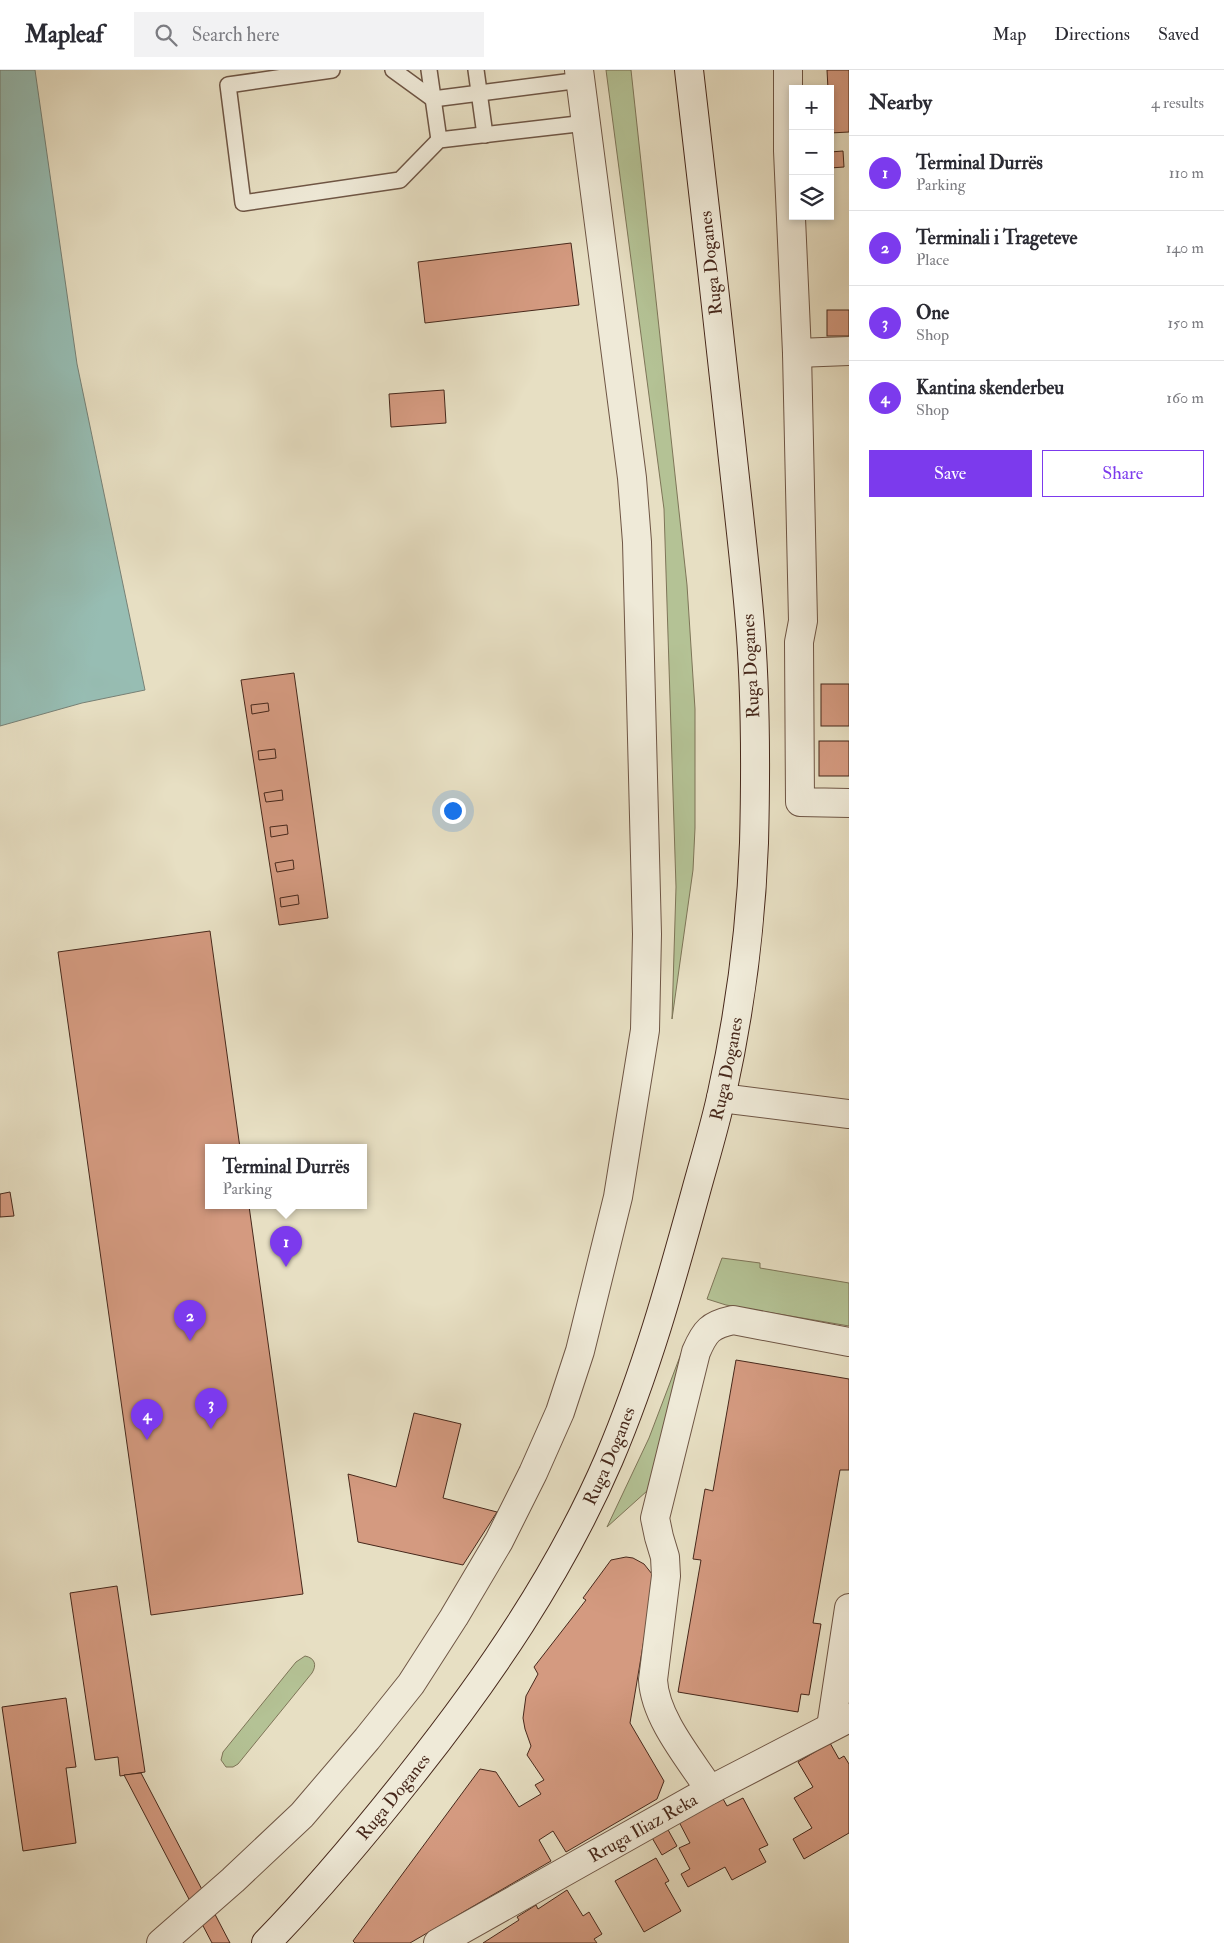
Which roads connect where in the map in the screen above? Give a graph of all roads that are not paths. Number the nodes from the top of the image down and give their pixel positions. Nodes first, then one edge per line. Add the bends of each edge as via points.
1 (332, 70) edge
2 (393, 70) edge
3 (429, 70) edge
4 (476, 70) edge
5 (689, 70) edge
6 (788, 70) edge
7 (580, 75) edge
8 (479, 93) junction
9 (433, 98) junction
10 (586, 122) junction
11 (485, 135) junction
12 (439, 140) junction
13 (849, 351) edge
14 (797, 353) junction
15 (849, 803) edge
16 (721, 1098) junction
17 (849, 1114) edge
18 (849, 1342) edge
19 (849, 1608) edge
20 (840, 1722) edge
21 (710, 1790) junction
22 (274, 1940) edge
23 (161, 1943) edge
24 (438, 1943) edge

1 - 12 lane via 228,85 244,203 400,180
2 - 9 lane
3 - 9 lane
4 - 8 lane
5 - 16 street, Ruga Doganes via 745,568 754,692 754,838 749,924 738,1010
6 - 14 street via 788,150
7 - 8 lane
7 - 10 street
8 - 9 lane
8 - 11 lane
9 - 12 lane
10 - 11 lane
10 - 23 street via 632,478 640,622 647,915 645,1030 618,1197 580,1351 560,1412 534,1473 499,1541 454,1617 411,1684 302,1815
11 - 12 lane
13 - 14 street
14 - 15 street via 803,621 799,642 800,802
16 - 17 street
16 - 22 street, Ruga Doganes via 664,1305 638,1385 608,1461 577,1525 480,1684 384,1810
18 - 21 street via 733,1320 719,1322 709,1328 696,1352 655,1518 665,1557 666,1576 652,1680 653,1694 661,1715
19 - 20 street
20 - 21 street, Rruga Iliaz Reka
21 - 24 street, Rruga Iliaz Reka

